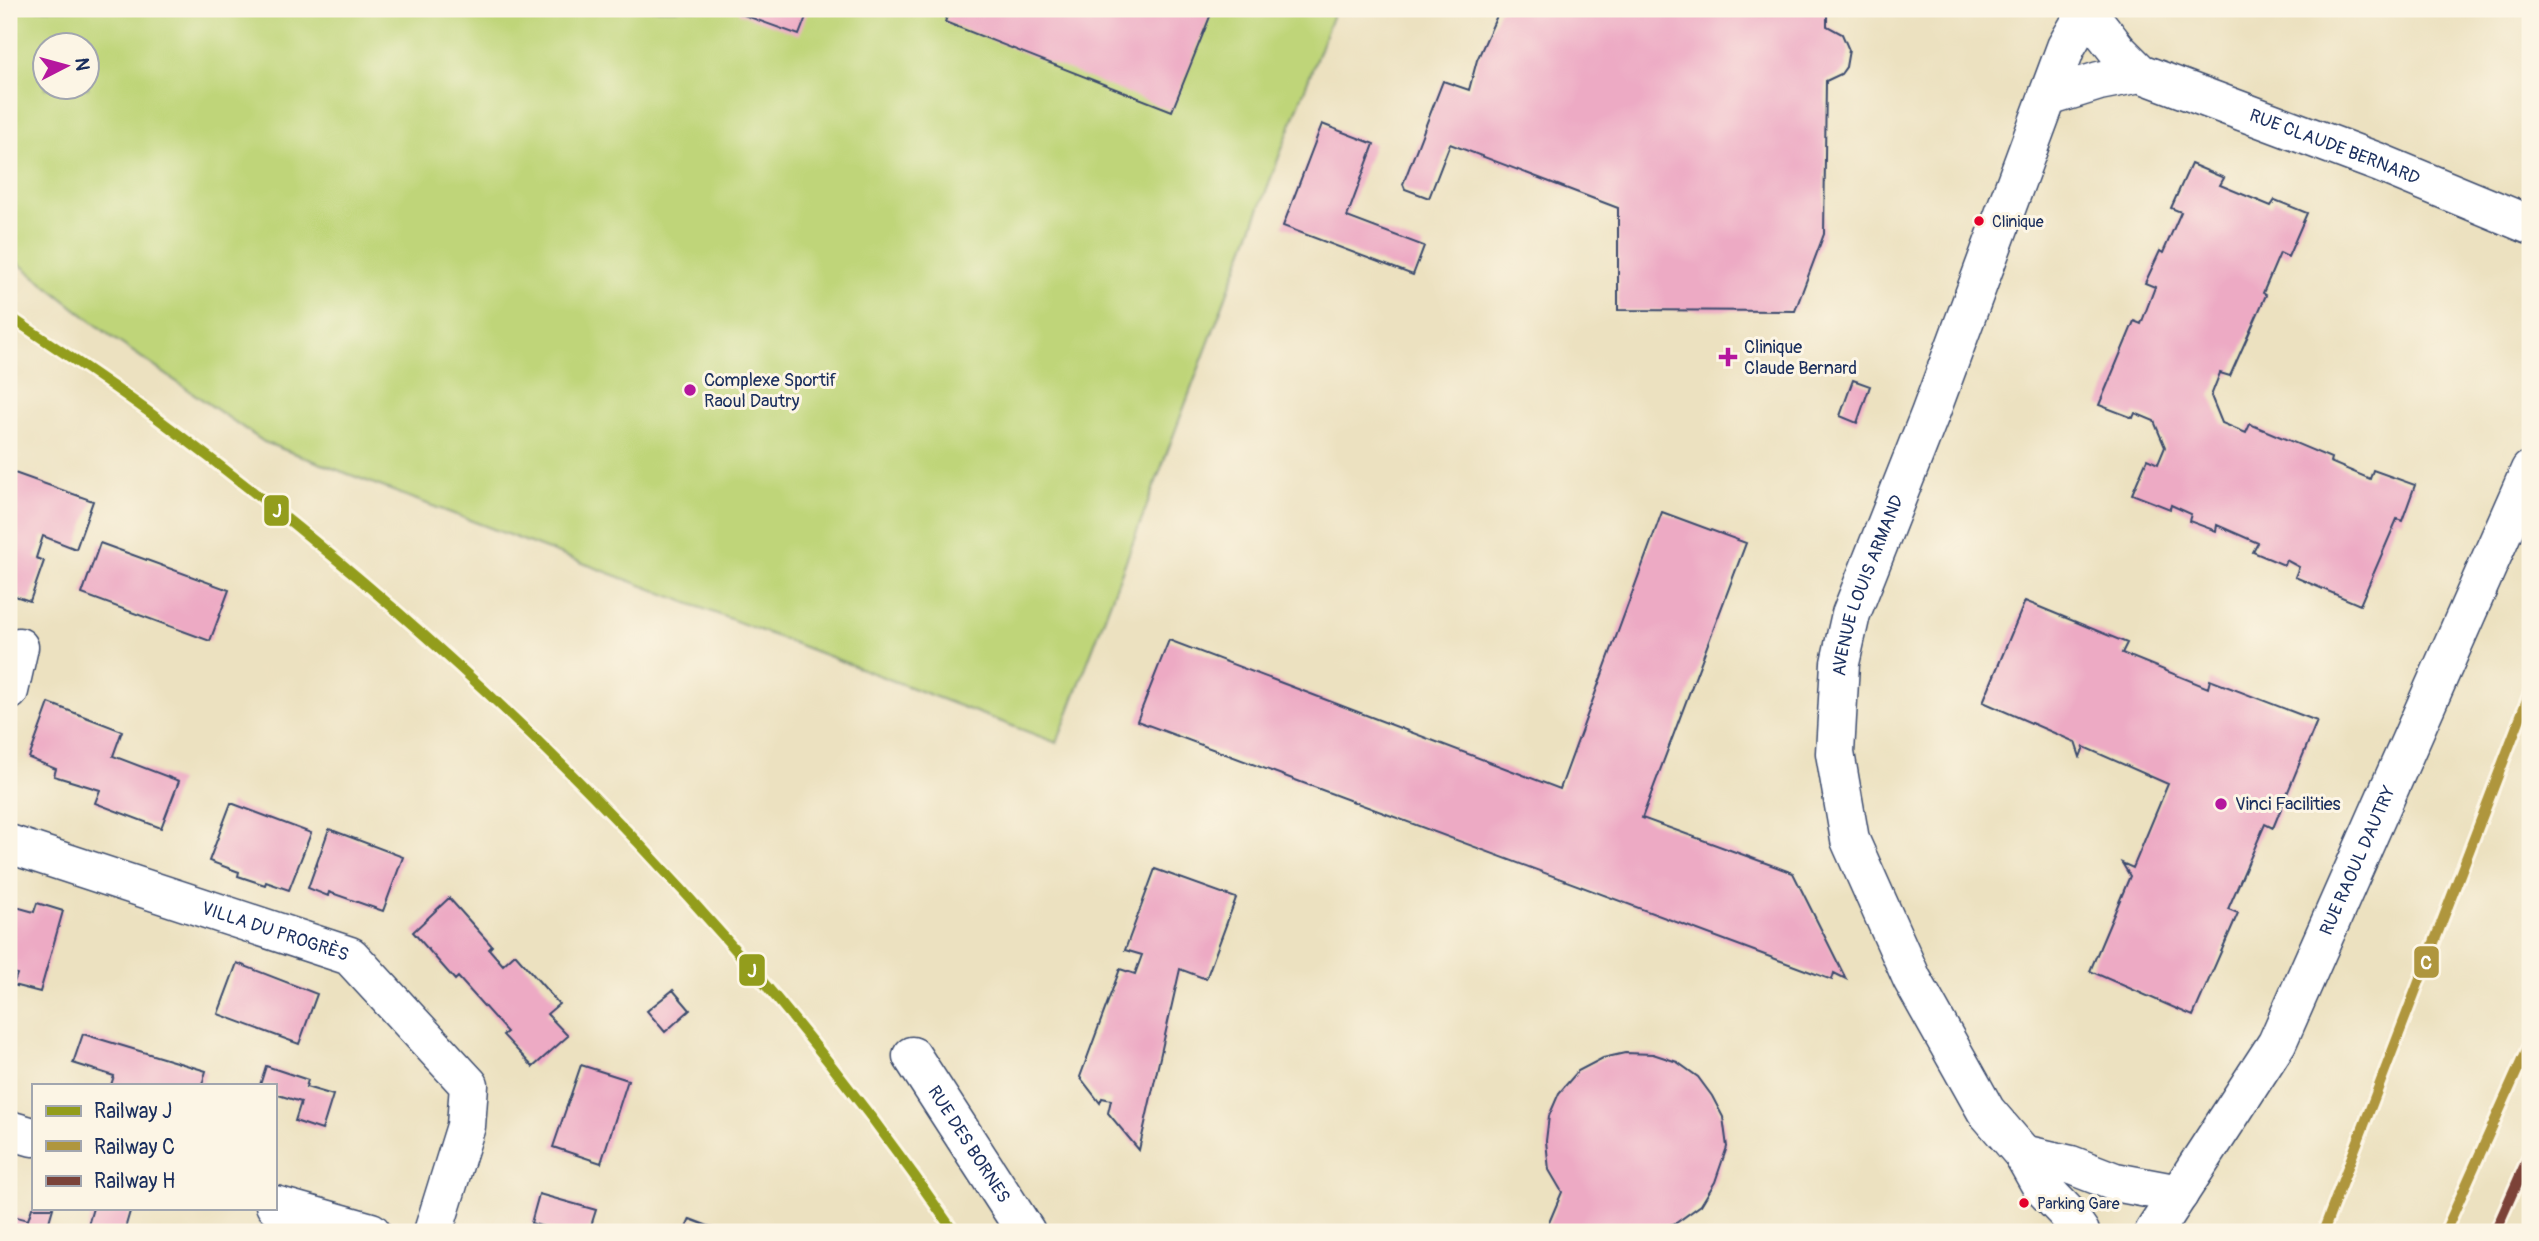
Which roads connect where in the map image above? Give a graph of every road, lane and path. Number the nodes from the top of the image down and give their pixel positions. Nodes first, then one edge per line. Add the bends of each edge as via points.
1 (2087, 10) edge
2 (2140, 73) junction
3 (2048, 97) junction
4 (2530, 225) edge
5 (2530, 470) edge
6 (19, 647) dead end
7 (9, 691) edge
8 (9, 844) edge
9 (912, 1056) dead end
10 (9, 1130) edge
11 (32, 1137) edge
12 (2023, 1154) junction
13 (2179, 1194) junction
14 (276, 1205) edge
15 (371, 1232) edge
16 (433, 1232) edge
17 (1026, 1232) edge
18 (2080, 1232) edge
19 (2154, 1232) edge

1 - 2 street, RUE CLAUDE BERNARD
1 - 3 street, AVENUE LOUIS ARMAND via 2066,47
2 - 3 street
2 - 4 street, RUE CLAUDE BERNARD
3 - 12 street, AVENUE LOUIS ARMAND via 1851,614 1840,663 1835,753 1850,841 1912,979 1986,1111
5 - 13 street, RUE RAOUL DAUTRY via 2277,1043
6 - 7 street
8 - 16 street, VILLA DU PROGRÈS via 350,956 469,1085 466,1126
9 - 17 street, RUE DES BORNES
10 - 11 street
12 - 13 street via 2115,1182
12 - 18 street, AVENUE LOUIS ARMAND via 2041,1186
13 - 19 street, RUE RAOUL DAUTRY
14 - 15 street

